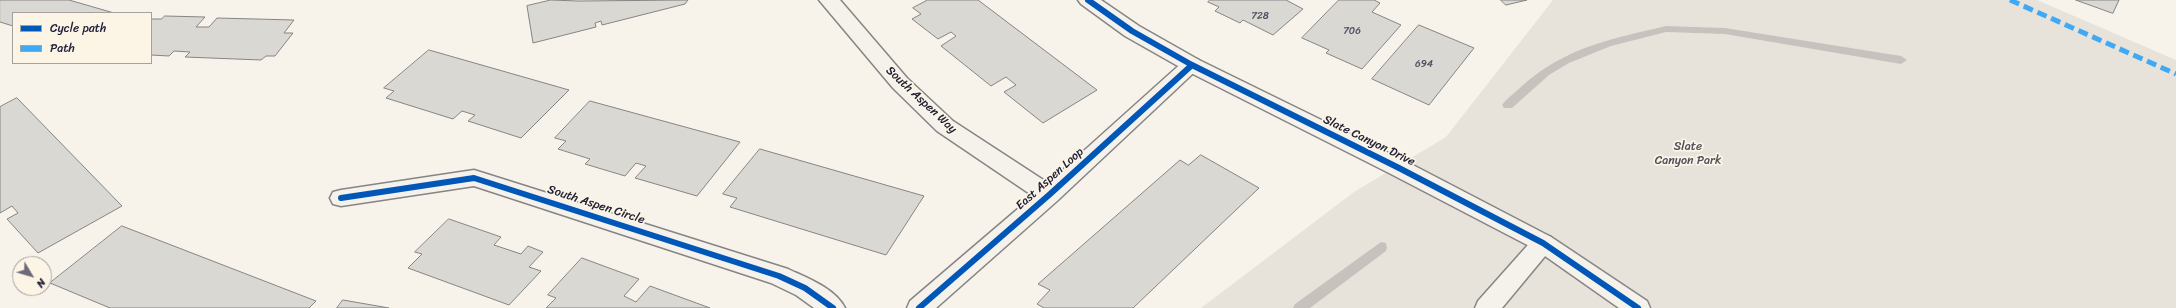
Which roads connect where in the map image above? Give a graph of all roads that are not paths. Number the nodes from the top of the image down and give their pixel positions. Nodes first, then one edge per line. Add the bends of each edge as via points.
1 (829, 0) edge
2 (1088, 0) edge
3 (1192, 65) junction
4 (1049, 195) junction
5 (341, 198) dead end
6 (1543, 243) junction
7 (833, 308) edge
8 (919, 308) edge
9 (1487, 308) edge
10 (1638, 308) edge

1 - 4 street, South Aspen Way via 900,83 945,126
2 - 3 street, Slate Canyon Drive via 1132,31
3 - 4 street, East Aspen Loop
3 - 6 street, Slate Canyon Drive
4 - 8 street, East Aspen Loop
5 - 7 street, South Aspen Circle via 474,178 779,276 805,288
6 - 9 street
6 - 10 street, Slate Canyon Drive

